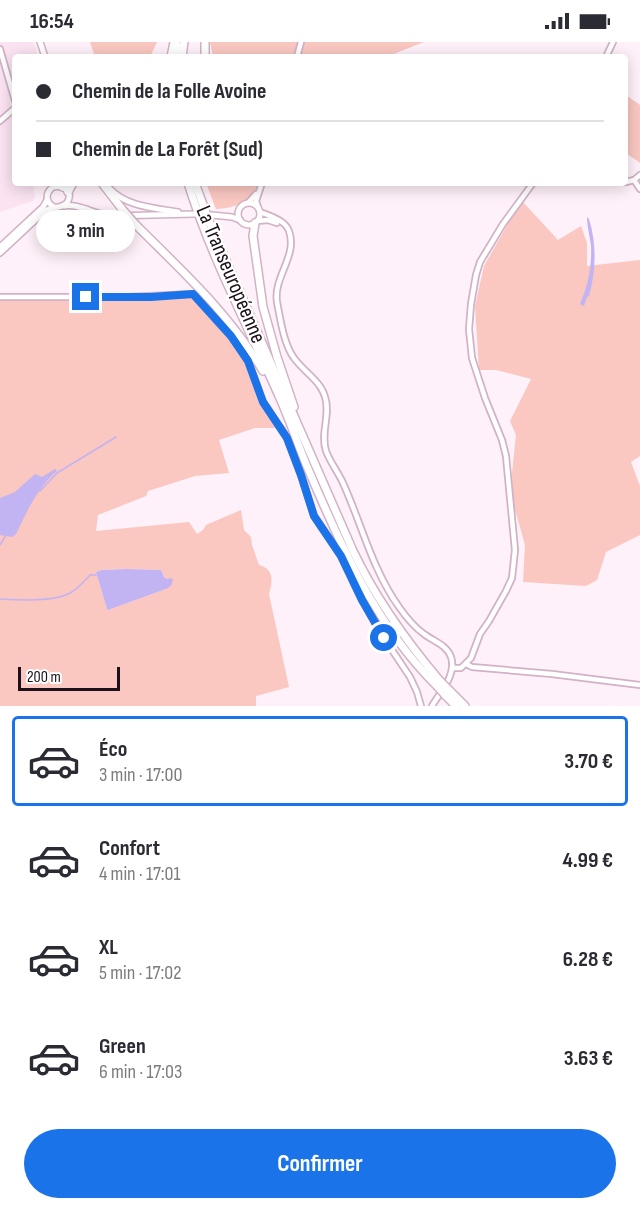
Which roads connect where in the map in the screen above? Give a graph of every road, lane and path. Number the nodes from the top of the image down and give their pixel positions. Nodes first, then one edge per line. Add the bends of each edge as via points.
1 (0, 49) edge
2 (12, 90) edge
3 (12, 111) edge
4 (0, 121) edge
5 (640, 175) edge
6 (634, 180) junction
7 (628, 182) edge
8 (106, 186) edge
9 (107, 186) edge
10 (189, 186) edge
11 (196, 186) edge
12 (261, 186) edge
13 (531, 186) edge
14 (60, 187) edge
15 (260, 189) junction
16 (640, 189) edge
17 (47, 200) junction
18 (248, 203) junction
19 (64, 206) junction
20 (54, 207) junction
21 (240, 208) junction
22 (86, 210) junction
23 (259, 210) junction
24 (240, 220) junction
25 (256, 222) junction
26 (290, 235) junction
27 (0, 247) edge
28 (0, 253) edge
29 (0, 297) edge
30 (280, 398) junction
31 (295, 420) junction
32 (466, 664) junction
33 (452, 668) junction
34 (438, 684) junction
35 (640, 685) edge
36 (447, 693) junction
37 (421, 706) edge
38 (432, 706) edge
39 (456, 706) edge
40 (465, 706) edge

1 - 2 street
3 - 4 street
5 - 6 street
6 - 7 street
6 - 16 street
8 - 30 highway, bridge via 135,224 221,310
9 - 22 main road via 128,201 192,214 111,216
10 - 30 highway, La Transeuropéenne
11 - 31 highway, La Transeuropéenne
12 - 15 street
13 - 32 street via 485,253 473,289 470,344 506,456 515,550 512,578
14 - 17 main road via 51,188
14 - 19 main road via 67,202
14 - 22 main road
15 - 18 street
15 - 23 street via 256,201
17 - 20 main road
17 - 27 main road
18 - 21 main road
18 - 23 main road
19 - 20 main road
19 - 22 main road
20 - 28 main road
21 - 24 main road
21 - 24 main road via 215,215
23 - 25 main road
23 - 26 street via 283,223
24 - 25 main road via 248,225
25 - 26 street via 275,221
25 - 31 highway via 253,236 263,307
26 - 33 street via 291,246 277,300 287,346 325,396 326,449 387,590 409,620 446,649
29 - 37 street via 193,294 248,361 263,402 287,438 314,516 410,677
30 - 34 highway, La Transeuropéenne via 306,464 365,589 404,648
31 - 34 highway, La Transeuropéenne via 363,572
32 - 33 street
32 - 35 street
33 - 38 street
34 - 36 highway, La Transeuropéenne, bridge
36 - 39 highway, La Transeuropéenne
36 - 40 highway, La Transeuropéenne

